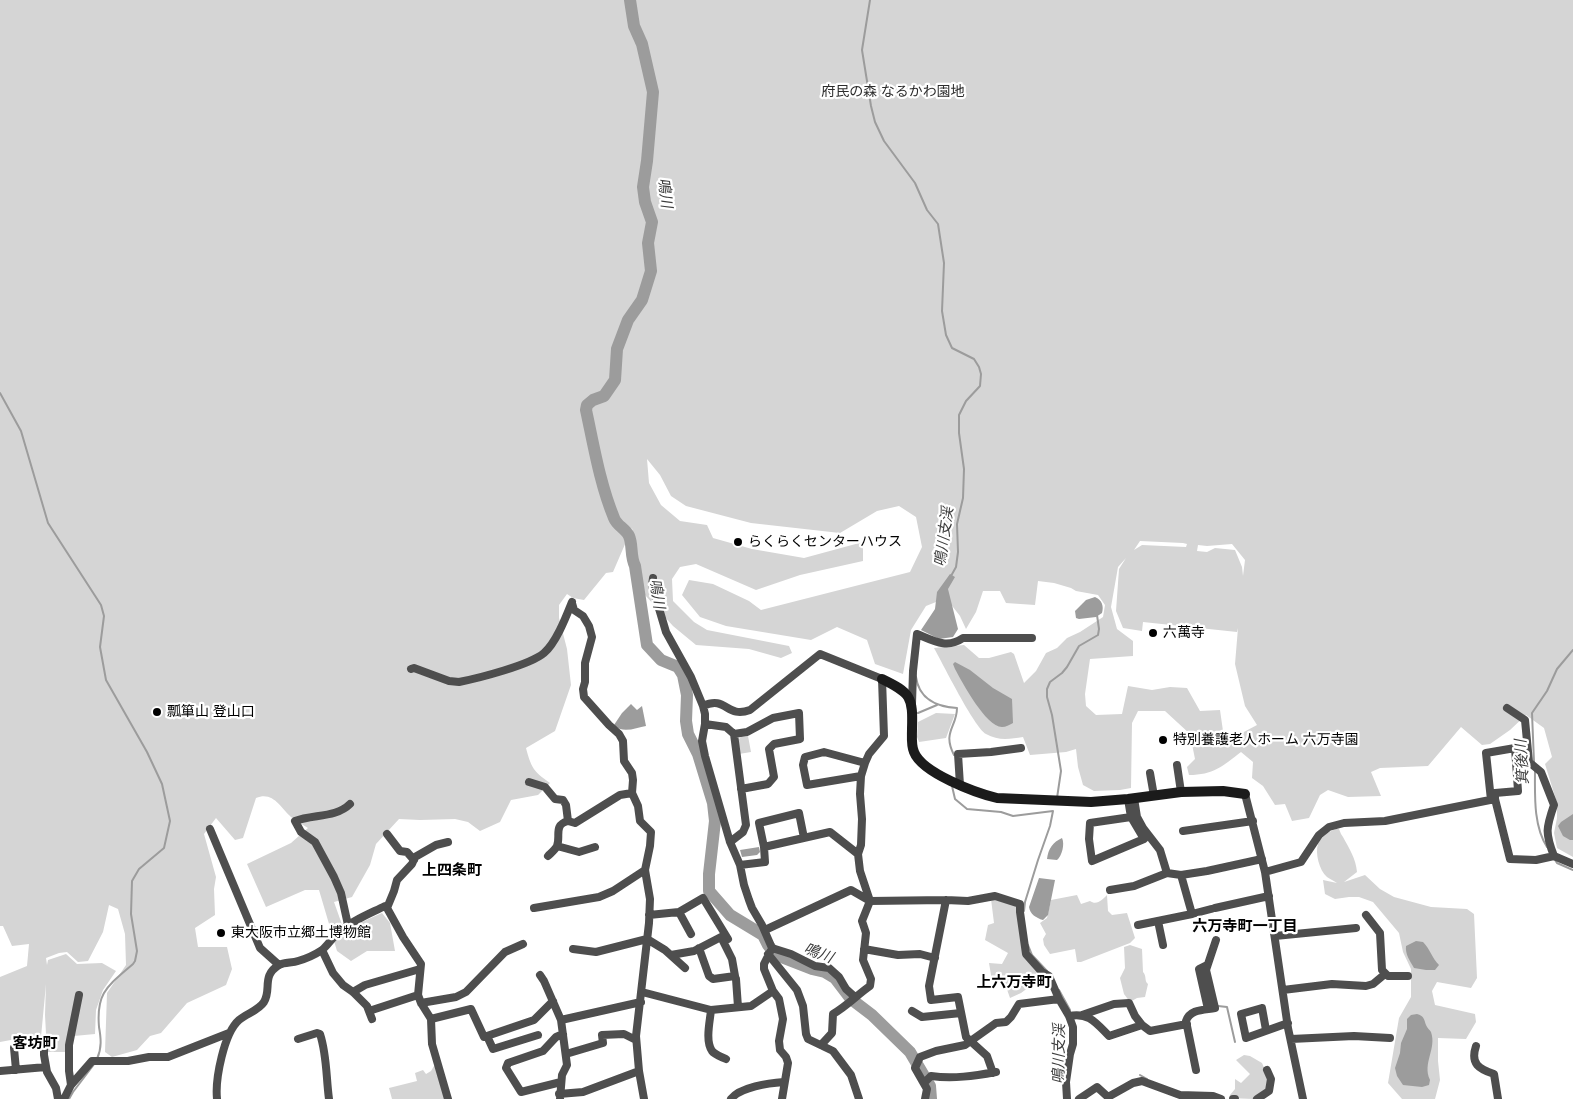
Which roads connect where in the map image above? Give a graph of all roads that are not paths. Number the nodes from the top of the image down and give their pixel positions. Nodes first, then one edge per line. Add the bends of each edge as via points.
1 (653, 578) dead end
2 (1032, 638) dead end
3 (410, 669) dead end
4 (882, 679) junction
5 (912, 704) junction
6 (702, 706) junction
7 (1506, 708) dead end
8 (705, 724) junction
9 (734, 734) junction
10 (1022, 748) dead end
11 (864, 763) junction
12 (1177, 765) dead end
13 (1150, 773) dead end
14 (861, 776) junction
15 (529, 782) dead end
16 (960, 785) junction
17 (741, 789) junction
18 (1181, 792) junction
19 (632, 794) junction
20 (1245, 794) joint
21 (1154, 796) junction
22 (1131, 799) junction
23 (1493, 799) junction
24 (350, 804) dead end
25 (1131, 817) junction
26 (568, 821) junction
27 (1253, 821) junction
28 (210, 829) dead end
29 (1182, 831) dead end
30 (387, 834) dead end
31 (804, 838) junction
32 (448, 842) dead end
33 (730, 842) junction
34 (557, 846) junction
35 (595, 847) dead end
36 (764, 847) junction
37 (858, 854) junction
38 (548, 856) dead end
39 (1551, 857) junction
40 (1262, 859) junction
41 (414, 860) junction
42 (1573, 864) edge
43 (740, 865) junction
44 (645, 870) junction
45 (1265, 872) junction
46 (1167, 873) junction
47 (1181, 875) junction
48 (1110, 890) dead end
49 (1269, 896) junction
50 (946, 900) junction
51 (870, 902) junction
52 (387, 908) junction
53 (534, 908) dead end
54 (679, 912) junction
55 (1192, 914) junction
56 (649, 915) junction
57 (1366, 915) dead end
58 (1158, 921) junction
59 (348, 925) junction
60 (1138, 925) dead end
61 (1356, 928) dead end
62 (765, 930) junction
63 (691, 934) dead end
64 (1275, 936) junction
65 (647, 939) junction
66 (1216, 940) dead end
67 (729, 941) dead end
68 (523, 944) dead end
69 (1163, 945) dead end
70 (699, 948) junction
71 (573, 949) dead end
72 (864, 949) junction
73 (322, 950) junction
74 (770, 951) junction
75 (671, 955) junction
76 (936, 958) junction
77 (279, 965) junction
78 (685, 968) dead end
79 (420, 969) junction
80 (1385, 974) junction
81 (540, 976) dead end
82 (1408, 976) dead end
83 (736, 979) dead end
84 (1283, 990) junction
85 (773, 991) junction
86 (354, 992) junction
87 (642, 992) junction
88 (79, 995) dead end
89 (418, 995) junction
90 (853, 999) junction
91 (1059, 999) junction
92 (553, 1001) junction
93 (641, 1002) junction
94 (421, 1003) junction
95 (738, 1007) junction
96 (711, 1010) junction
97 (369, 1011) junction
98 (912, 1011) dead end
99 (961, 1013) junction
100 (372, 1019) dead end
101 (431, 1019) junction
102 (1074, 1019) junction
103 (561, 1020) junction
104 (1288, 1023) junction
105 (1186, 1024) junction
106 (1142, 1025) junction
107 (1266, 1030) dead end
108 (229, 1033) junction
109 (563, 1034) junction
110 (487, 1036) junction
111 (538, 1036) dead end
112 (1390, 1038) dead end
113 (298, 1039) dead end
114 (1291, 1039) junction
115 (44, 1040) dead end
116 (636, 1040) junction
117 (971, 1041) junction
118 (821, 1045) junction
119 (1476, 1046) dead end
120 (14, 1048) dead end
121 (566, 1054) junction
122 (726, 1060) dead end
123 (46, 1067) junction
124 (16, 1070) junction
125 (1196, 1070) dead end
126 (1267, 1070) dead end
127 (0, 1071) edge
128 (639, 1071) junction
129 (561, 1082) junction
130 (784, 1082) junction
131 (924, 1083) junction
132 (71, 1085) junction
133 (559, 1097) edge
134 (1186, 1097) edge
135 (58, 1099) edge
136 (64, 1099) edge
137 (217, 1099) edge
138 (329, 1099) edge
139 (448, 1099) edge
140 (644, 1099) edge
141 (731, 1099) edge
142 (782, 1099) edge
143 (859, 1099) edge
144 (925, 1099) edge
145 (1067, 1099) edge
146 (1079, 1099) edge
147 (1222, 1099) edge
148 (1257, 1099) edge
149 (1303, 1099) edge
150 (1498, 1099) edge

1 - 6 street via 652,586 666,632 687,669
2 - 5 street via 963,638 947,644 917,634
3 - 19 street via 460,682 530,661 544,653 552,642 573,600 574,610 583,616 592,637 585,663 584,697 623,741 624,761 632,773
4 - 5 street via 900,688
4 - 6 street via 820,654 750,710 736,712 718,702
4 - 11 street via 884,736
5 - 16 street via 914,753 927,768
6 - 8 street
7 - 39 street via 1525,720 1530,763 1541,772 1554,805 1547,826
8 - 9 street via 726,727
8 - 33 street via 704,756
9 - 17 street
9 - 17 street via 747,732 773,718 799,713 800,739 774,744 769,749 774,777 768,784
10 - 16 street via 958,754
11 - 14 street
11 - 14 street via 824,752 804,757 807,785
12 - 18 street
13 - 21 street
14 - 37 street via 862,820
15 - 26 street via 545,787 555,799 563,800
16 - 22 street via 997,798 1080,802
17 - 33 street via 746,825 743,832
18 - 20 street
18 - 21 street
19 - 26 street via 620,795 575,823
19 - 44 street via 640,821 651,832
20 - 27 street
21 - 22 street
22 - 25 street
22 - 46 street via 1143,828 1160,850
23 - 23 street via 1486,753 1515,748 1518,791 1495,793
23 - 39 street via 1510,859
23 - 45 street via 1385,821 1329,827 1301,862
24 - 59 street via 331,814 296,821 300,832 315,842 334,877
25 - 25 street via 1144,838 1092,860 1090,823
26 - 34 street via 558,829
27 - 29 street
27 - 40 street
28 - 77 street via 260,948
30 - 41 street via 400,851 407,852
31 - 36 street
31 - 36 street via 799,813 760,822
31 - 37 street via 830,832
32 - 41 street via 436,845
33 - 43 street
34 - 35 street via 578,852
34 - 38 street
36 - 43 street via 765,862
37 - 51 street
39 - 42 street
40 - 45 street
40 - 47 street
41 - 52 street via 397,880
43 - 62 street via 752,908
44 - 53 street via 599,897
44 - 56 street
45 - 49 street
46 - 47 street
46 - 48 street via 1134,886
47 - 55 street
49 - 55 street
49 - 64 street
50 - 51 street
50 - 76 street
50 - 91 street via 968,901 995,896 1020,904 1026,954 1049,976
51 - 62 street via 851,890
51 - 72 street via 862,920 866,933
52 - 59 street via 384,906
52 - 79 street via 420,962
54 - 56 street
54 - 63 street
54 - 67 street via 703,898
55 - 58 street
56 - 65 street
57 - 80 street via 1380,933
58 - 60 street
58 - 69 street
59 - 73 street
61 - 64 street
62 - 74 street
64 - 84 street
65 - 71 street via 596,952
65 - 75 street
65 - 87 street
66 - 105 street via 1206,970 1215,1008 1191,1013
68 - 94 street via 505,952 466,992
70 - 70 street via 721,937 732,959 735,976 713,979 709,976
70 - 75 street via 694,952
72 - 76 street
72 - 90 street via 863,960 871,979 870,986
73 - 77 street
73 - 86 street via 333,973
74 - 85 street via 764,969
74 - 90 street via 791,954 815,966 829,968
74 - 118 street via 797,990 808,1039
75 - 78 street
76 - 99 street via 929,986 931,1000 958,997
77 - 108 street via 267,980 265,1001 240,1019
79 - 86 street via 366,985
79 - 89 street
80 - 82 street
80 - 84 street via 1366,986 1332,984
81 - 92 street
83 - 95 street
84 - 104 street
85 - 95 street via 751,1006
85 - 130 street via 779,999 783,1019 779,1042 788,1063
86 - 97 street
87 - 93 street
87 - 96 street
88 - 132 street via 69,1045
89 - 94 street
89 - 97 street
90 - 118 street via 833,1014 832,1033
91 - 102 street
91 - 117 street via 1019,1004 1006,1022 996,1023
92 - 103 street
92 - 110 street via 534,1020
93 - 103 street
93 - 116 street
94 - 101 street
95 - 96 street
96 - 122 street via 710,1046 713,1052
97 - 100 street
98 - 99 street via 922,1017
99 - 117 street via 966,1037
101 - 110 street via 471,1009 484,1037
101 - 139 street via 432,1044
102 - 106 street via 1092,1019 1109,1036
102 - 106 street via 1114,1004 1129,1004
102 - 145 street
103 - 109 street
104 - 107 street
104 - 114 street
105 - 106 street via 1150,1031
105 - 125 street
108 - 132 street via 168,1057 92,1061
108 - 137 street via 217,1078
109 - 121 street
109 - 129 street via 543,1051 508,1063 506,1068 521,1092
110 - 111 street via 493,1049
112 - 114 street
113 - 138 street via 320,1034 324,1044
114 - 149 street
115 - 123 street
116 - 121 street via 624,1034 602,1035 603,1043
116 - 128 street
117 - 131 street via 920,1057 916,1068
117 - 131 street via 987,1056 994,1072 945,1078 931,1076
118 - 143 street via 833,1051 851,1075
119 - 150 street via 1475,1063 1481,1070 1494,1074
120 - 124 street
121 - 129 street via 567,1065
123 - 124 street
123 - 135 street
124 - 127 street
126 - 148 street via 1272,1079 1270,1091
128 - 133 street via 583,1092
128 - 140 street
129 - 133 street
130 - 141 street via 735,1093
130 - 142 street
131 - 144 street
132 - 136 street
134 - 146 street via 1142,1081 1108,1097 1098,1087
134 - 147 street

